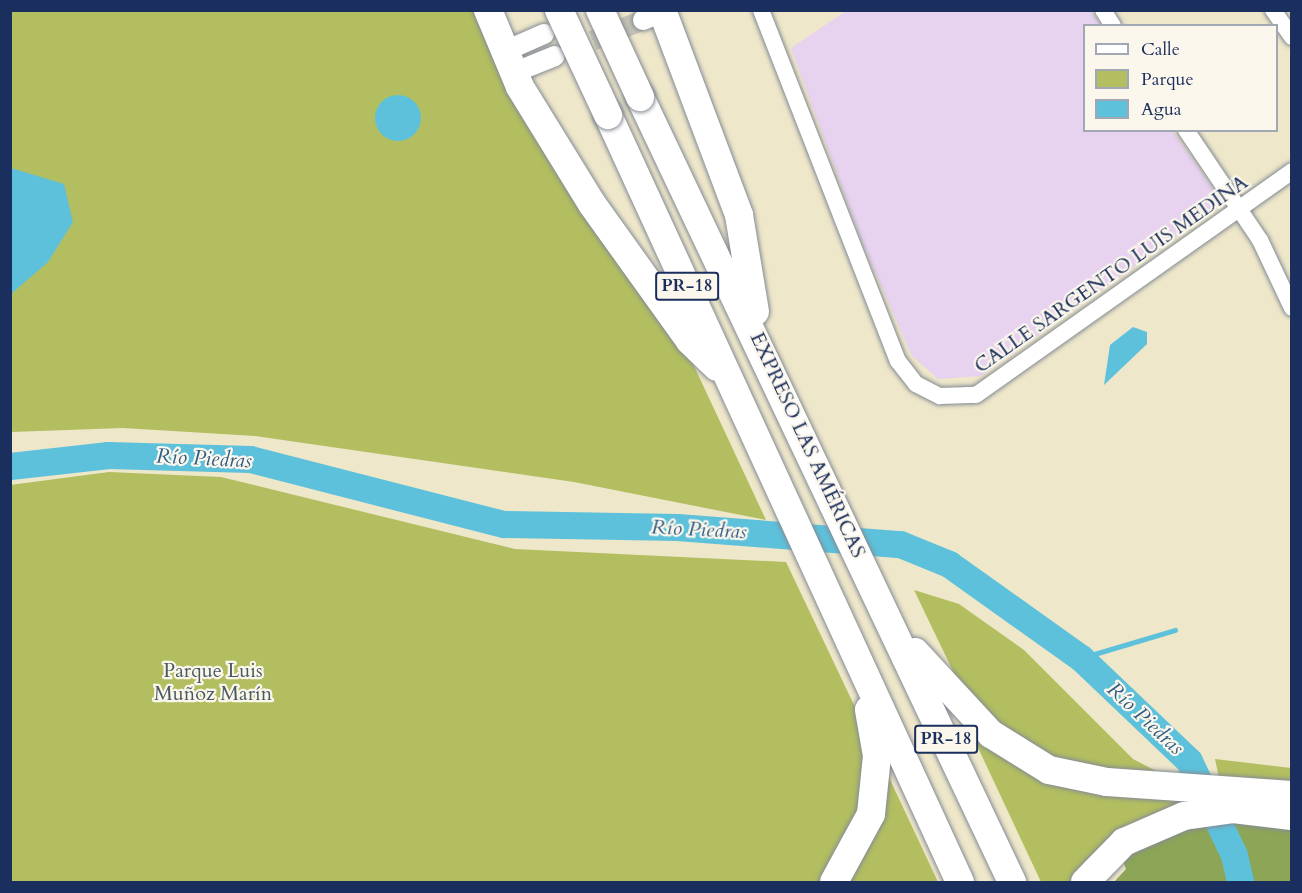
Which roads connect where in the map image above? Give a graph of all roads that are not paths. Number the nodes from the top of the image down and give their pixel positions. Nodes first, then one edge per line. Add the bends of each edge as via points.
1 (488, 10) edge
2 (600, 10) edge
3 (761, 10) edge
4 (1102, 10) edge
5 (1274, 10) edge
6 (658, 14) edge
7 (551, 22) edge
8 (1112, 24) edge
9 (1292, 37) edge
10 (555, 57) tunnel mouth
11 (508, 62) junction
12 (1187, 132) edge
13 (1292, 171) edge
14 (1240, 208) junction
15 (1292, 308) edge
16 (761, 344) junction
17 (729, 379) junction
18 (897, 633) junction
19 (864, 675) junction
20 (1292, 795) edge
21 (1256, 799) junction
22 (1292, 816) edge
23 (834, 882) edge
24 (960, 882) edge
25 (1012, 882) edge
26 (1084, 882) edge

1 - 11 highway
2 - 16 highway, EXPRESO LAS AMÉRICAS / PR-18, bridge
3 - 14 street, CALLE SARGENTO LUIS MEDINA via 898,361 916,384 940,396 976,395
4 - 8 street
5 - 9 street
6 - 16 highway via 739,215
7 - 11 street
7 - 17 highway, PR-18, bridge via 608,115
10 - 11 street
11 - 17 highway via 592,204 690,341
12 - 14 street
13 - 14 street, CALLE SARGENTO LUIS MEDINA
14 - 15 street
16 - 18 highway, EXPRESO LAS AMÉRICAS / PR-18
17 - 19 highway, PR-18
18 - 21 highway via 984,727 1021,757 1072,778
18 - 25 highway, EXPRESO LAS AMÉRICAS / PR-18
19 - 23 highway via 876,785 859,841
19 - 24 highway, PR-18
20 - 21 highway
21 - 22 highway
21 - 26 highway via 1158,825 1124,842

